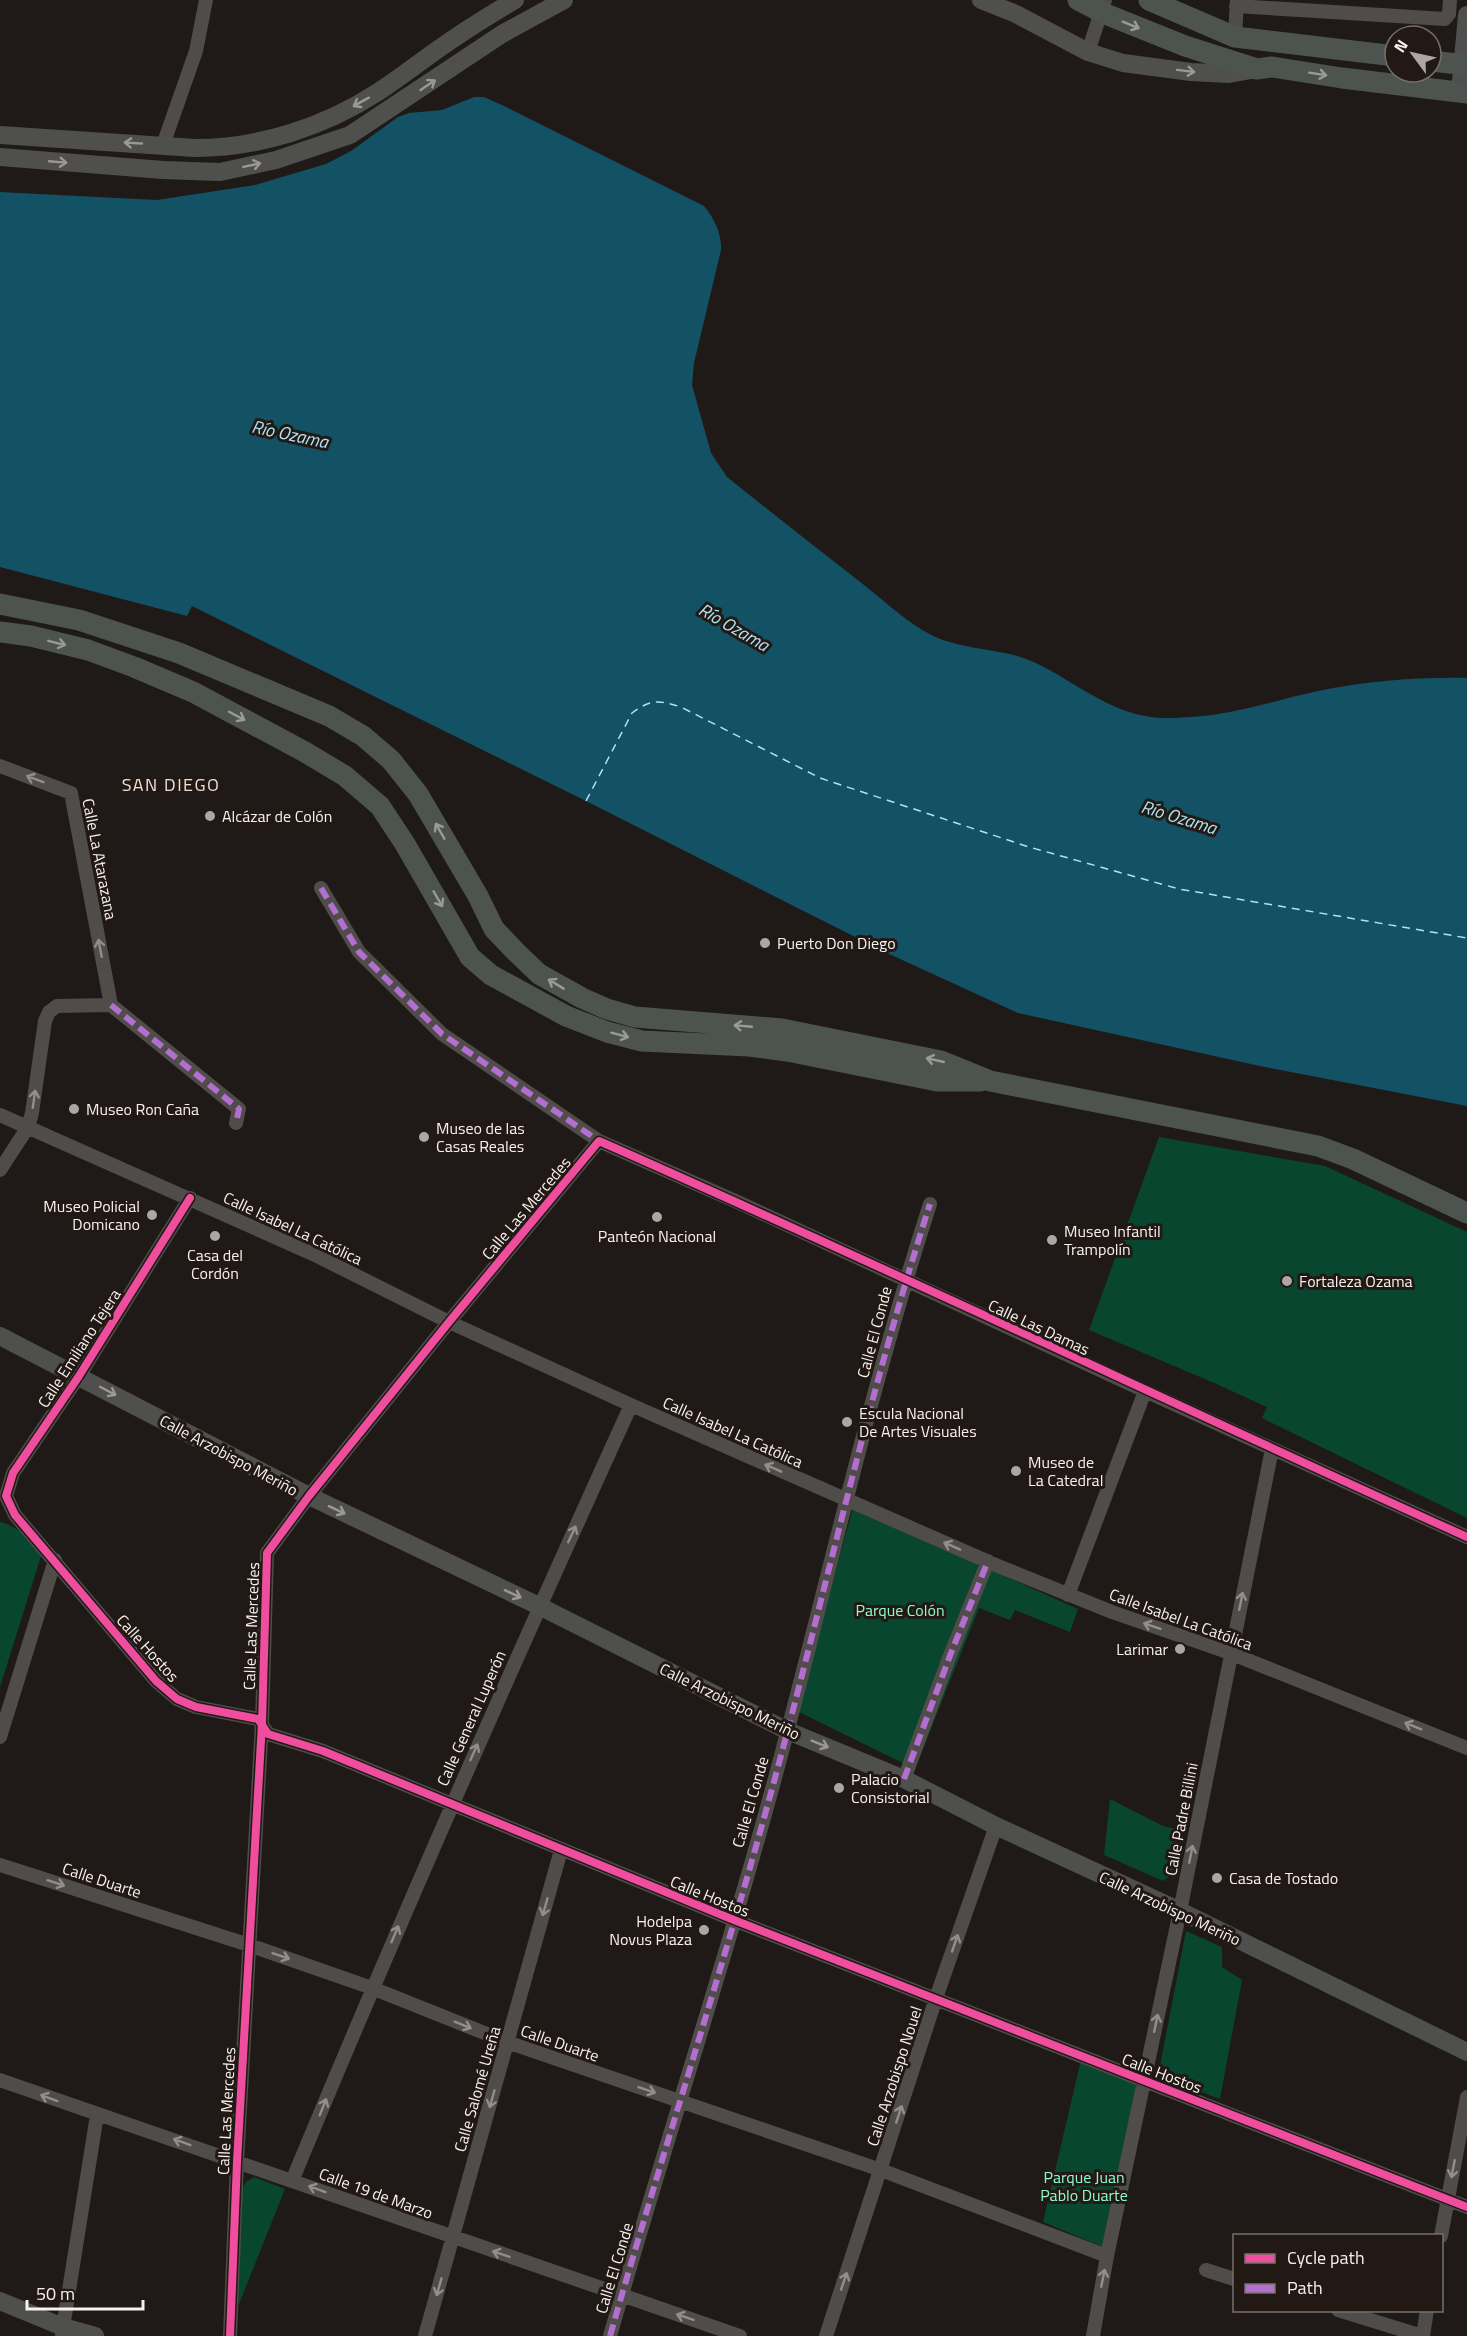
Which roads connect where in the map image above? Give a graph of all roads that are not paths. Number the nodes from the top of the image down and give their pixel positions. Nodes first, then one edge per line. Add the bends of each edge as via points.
1 (206, 0) edge
2 (515, 0) edge
3 (564, 0) edge
4 (981, 0) edge
5 (1001, 0) edge
6 (1078, 0) edge
7 (1149, 0) edge
8 (1345, 0) edge
9 (1450, 0) edge
10 (1236, 3) edge
11 (1104, 6) edge
12 (1016, 14) junction
13 (1344, 14) junction
14 (1467, 15) edge
15 (1234, 37) junction
16 (1088, 52) junction
17 (1383, 55) edge
18 (1443, 62) edge
19 (1465, 65) edge
20 (1257, 69) junction
21 (1463, 92) edge
22 (0, 135) edge
23 (163, 145) junction
24 (0, 158) edge
25 (0, 604) edge
26 (0, 632) edge
27 (0, 766) edge
28 (321, 888) dead end
29 (111, 1005) junction
30 (990, 1081) junction
31 (0, 1115) edge
32 (236, 1123) dead end
33 (28, 1127) junction
34 (599, 1141) junction
35 (0, 1170) edge
36 (190, 1198) junction
37 (930, 1204) dead end
38 (1467, 1213) edge
39 (905, 1281) junction
40 (449, 1322) junction
41 (0, 1336) edge
42 (79, 1376) junction
43 (1145, 1391) junction
44 (631, 1405) junction
45 (1272, 1449) junction
46 (6, 1470) edge
47 (309, 1496) junction
48 (847, 1500) junction
49 (15, 1515) joint
50 (1467, 1537) edge
51 (55, 1560) junction
52 (988, 1562) junction
53 (1068, 1595) junction
54 (539, 1606) junction
55 (1230, 1653) junction
56 (262, 1723) junction
57 (788, 1731) junction
58 (0, 1737) edge
59 (1467, 1748) edge
60 (904, 1779) junction
61 (450, 1806) junction
62 (996, 1826) junction
63 (561, 1850) junction
64 (0, 1865) edge
65 (1180, 1911) junction
66 (734, 1920) junction
67 (249, 1945) junction
68 (372, 1988) junction
69 (936, 1998) junction
70 (507, 2042) junction
71 (1467, 2052) edge
72 (0, 2080) edge
73 (1144, 2080) junction
74 (1467, 2097) edge
75 (682, 2102) junction
76 (97, 2115) junction
77 (237, 2162) junction
78 (881, 2170) junction
79 (292, 2181) junction
80 (1447, 2199) junction
81 (1467, 2207) edge
82 (1441, 2234) edge
83 (453, 2238) junction
84 (1107, 2256) junction
85 (1206, 2270) dead end
86 (1233, 2279) edge
87 (622, 2296) junction
88 (0, 2301) edge
89 (1344, 2312) edge
90 (1427, 2312) edge
91 (63, 2332) edge
92 (95, 2336) edge
93 (230, 2336) edge
94 (425, 2336) edge
95 (610, 2336) edge
96 (741, 2336) edge
97 (826, 2336) edge
98 (1093, 2336) edge
99 (1422, 2336) edge

1 - 23 street via 196,51
2 -> 23 street via 376,93 299,131 219,148
24 -> 3 street via 220,172 276,160 350,135 502,34
4 - 12 street
5 - 12 street
6 - 11 main road
7 - 15 main road
8 - 13 street
9 - 13 street via 1449,14 1444,19
10 - 13 street
10 - 15 street
11 - 16 street
11 -> 20 main road via 1185,46
12 - 16 street
14 - 19 street
15 - 17 main road
16 -> 20 street via 1123,63 1191,72 1229,74
18 - 19 main road
19 - 21 street
20 -> 21 main road via 1272,67
23 -> 22 street
30 -> 25 main road via 941,1060 782,1029 635,1017 582,998 539,974 494,929 418,794 391,760 363,736 328,716 179,653 79,620
26 -> 30 main road via 88,650 134,667 193,692 345,776 380,806 470,957 491,975 566,1016 642,1041 749,1046 937,1081
29 -> 27 street, Calle La Atarazana via 71,793
28 - 34 street, Calle Las Damas via 359,952 442,1034
29 - 32 street via 239,1109
33 -> 29 street via 49,1012 57,1006
30 - 38 main road via 1318,1146
31 - 33 street, Calle Isabel La Católica
33 - 35 street
33 - 36 street, Calle Isabel La Católica
34 - 39 street, Calle Las Damas
34 - 40 street, Calle Las Mercedes
36 - 40 street, Calle Isabel La Católica
36 - 42 street, Calle Emiliano Tejera
37 - 39 street, Calle El Conde
39 - 43 street, Calle Las Damas
39 - 48 street, Calle El Conde
40 - 44 street, Calle Isabel La Católica
40 - 47 street, Calle Las Mercedes
41 - 42 street, Calle Arzobispo Meriño
42 - 46 street, Calle Emiliano Tejera
42 -> 47 street, Calle Arzobispo Meriño
43 - 45 street, Calle Las Damas
43 - 53 street
48 -> 44 street, Calle Isabel La Católica
54 -> 44 street, Calle General Luperón
45 - 50 street, Calle Las Damas
55 -> 45 street, Calle Padre Billini
46 - 49 street, Calle Emiliano Tejera via 6,1496
47 -> 54 street, Calle Arzobispo Meriño
47 - 56 street, Calle Las Mercedes via 267,1553
52 -> 48 street, Calle Isabel La Católica
48 - 57 street, Calle El Conde
49 - 51 street, Calle Hostos
51 - 56 street, Calle Hostos via 156,1681 177,1699
51 - 58 street
52 - 53 street, Calle Isabel La Católica
52 - 60 street
55 -> 53 street, Calle Isabel La Católica
54 - 57 street, Calle Arzobispo Meriño
61 -> 54 street, Calle General Luperón
59 -> 55 street, Calle Isabel La Católica
65 -> 55 street, Calle Padre Billini
56 - 61 street, Calle Hostos via 268,1734 323,1751
56 - 67 street, Calle Las Mercedes
57 -> 60 street, Calle Arzobispo Meriño
57 - 66 street, Calle El Conde
60 - 62 street, Calle Arzobispo Meriño
61 - 63 street, Calle Hostos
68 -> 61 street, Calle General Luperón
62 - 65 street, Calle Arzobispo Meriño
69 -> 62 street, Calle Arzobispo Nouel
63 - 66 street, Calle Hostos
63 -> 70 street, Calle Salomé Ureña
64 -> 67 street, Calle Duarte
65 - 71 street, Calle Arzobispo Meriño
73 -> 65 street, Calle Padre Billini
66 - 69 street, Calle Hostos
66 - 75 street, Calle El Conde
67 -> 68 street, Calle Duarte
67 - 77 street, Calle Las Mercedes
68 -> 70 street, Calle Duarte
79 -> 68 street, Calle General Luperón
69 - 73 street, Calle Hostos
78 -> 69 street, Calle Arzobispo Nouel
70 -> 75 street, Calle Duarte
70 -> 83 street, Calle Salomé Ureña
76 -> 72 street, Calle 19 de Marzo
73 - 80 street, Calle Hostos
73 - 84 street, Calle Padre Billini
74 -> 80 street
75 - 78 street, Calle Duarte
75 - 87 street, Calle El Conde
77 -> 76 street, Calle 19 de Marzo
76 - 91 street
77 - 79 street, Calle 19 de Marzo
77 - 93 street, Calle Las Mercedes
78 - 84 street, Calle Duarte
97 -> 78 street, Calle Arzobispo Nouel
83 -> 79 street, Calle 19 de Marzo
80 - 81 street, Calle Hostos
80 - 82 street
87 -> 83 street, Calle 19 de Marzo
83 -> 94 street, Calle Salomé Ureña
98 -> 84 street, Calle Padre Billini
85 - 86 street
87 - 95 street, Calle El Conde
96 -> 87 street, Calle 19 de Marzo
88 - 91 street
89 - 99 street
90 - 99 street
91 - 92 street

